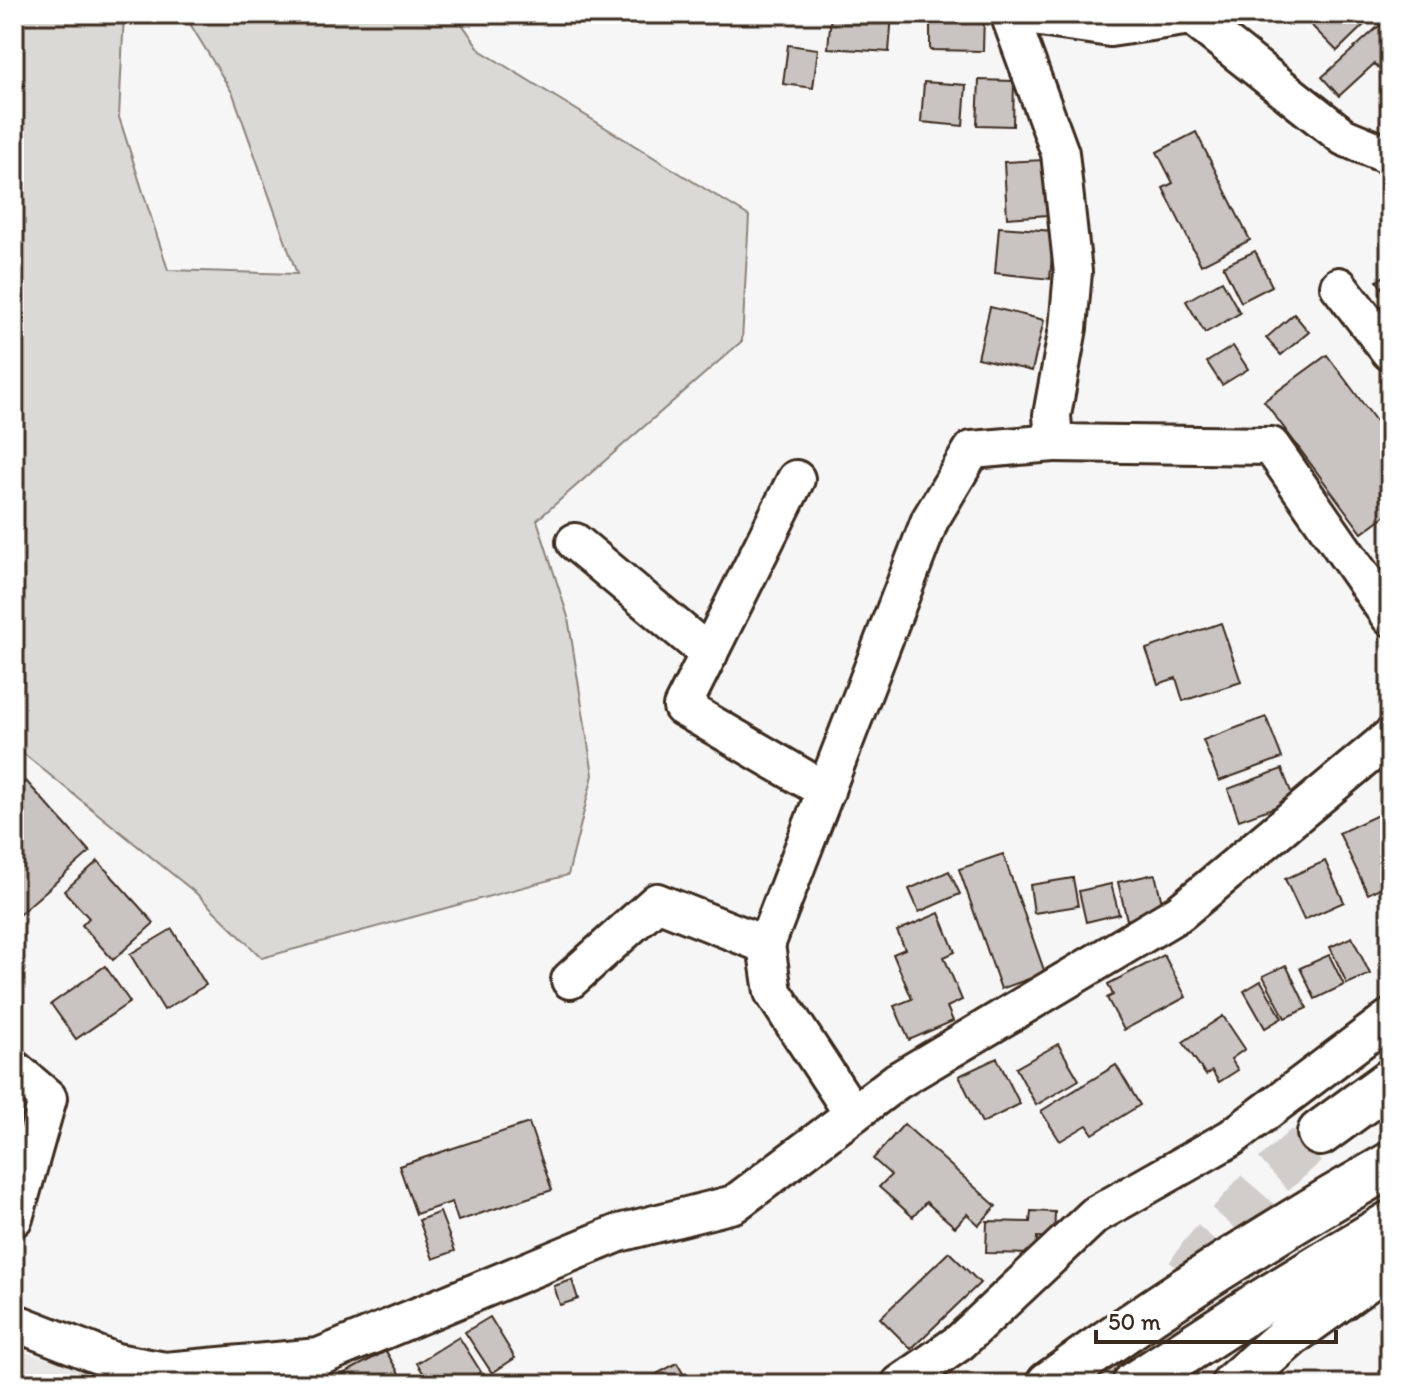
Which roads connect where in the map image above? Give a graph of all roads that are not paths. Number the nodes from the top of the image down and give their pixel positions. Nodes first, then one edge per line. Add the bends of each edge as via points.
1 (1010, 14) edge
2 (1190, 15) edge
3 (1390, 156) edge
4 (1339, 286) dead end
5 (1390, 352) edge
6 (1054, 443) junction
7 (796, 479) dead end
8 (575, 542) dead end
9 (1390, 617) edge
10 (709, 654) junction
11 (1390, 737) edge
12 (826, 791) junction
13 (766, 945) junction
14 (570, 980) dead end
15 (1390, 1018) edge
16 (14, 1069) edge
17 (1390, 1082) edge
18 (853, 1114) junction
19 (1320, 1133) tunnel mouth
20 (1390, 1165) edge
21 (14, 1218) edge
22 (1390, 1224) edge
23 (1390, 1262) edge
24 (14, 1322) edge
25 (310, 1372) edge
26 (130, 1374) edge
27 (900, 1384) edge
28 (1049, 1384) edge
29 (1135, 1384) edge
30 (1234, 1384) edge

1 - 2 street via 1110,28
1 - 6 street via 1060,153 1073,272 1052,415
2 - 3 street via 1344,137
4 - 5 street
6 - 9 street via 1271,446
6 - 12 street via 972,450 930,520
7 - 10 street
8 - 10 street
10 - 12 street via 682,707
11 - 18 street via 1179,913 897,1081
12 - 13 street
13 - 14 street via 657,902
13 - 18 street via 773,992
15 - 27 street via 1231,1138 1095,1215 960,1342
16 - 21 street via 48,1098
17 - 19 highway
18 - 25 street via 734,1204 619,1233 319,1357
20 - 28 highway via 1232,1259
22 - 29 highway
23 - 30 highway via 1293,1332
24 - 26 street
25 - 26 street

